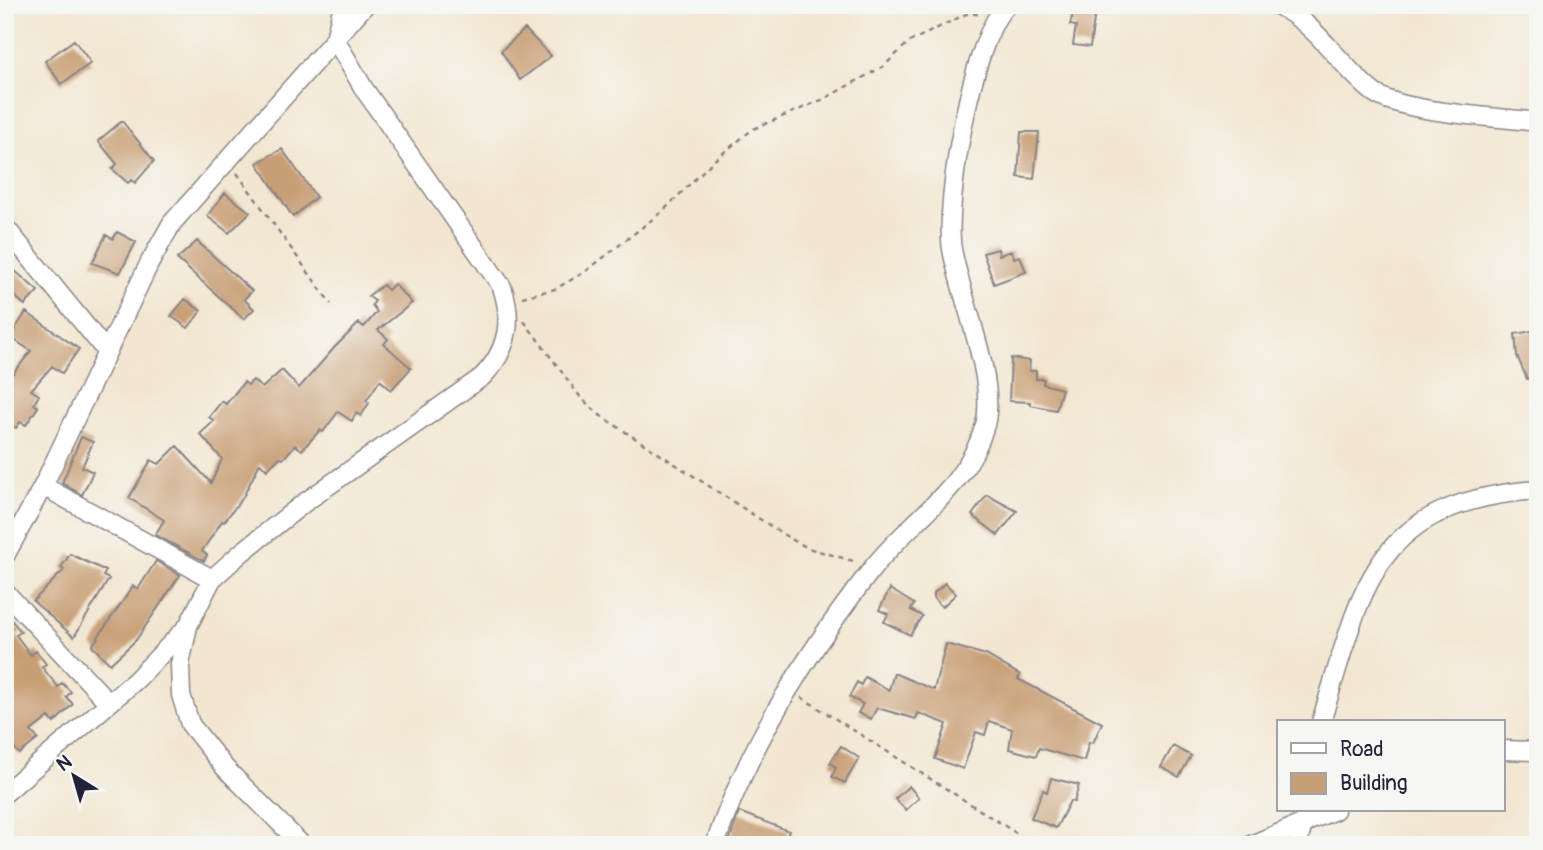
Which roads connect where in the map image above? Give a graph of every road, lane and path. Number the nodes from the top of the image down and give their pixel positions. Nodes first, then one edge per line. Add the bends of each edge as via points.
1 (343, 5) edge
2 (366, 5) edge
3 (1277, 5) edge
4 (1003, 9) edge
5 (335, 39) junction
6 (1538, 122) edge
7 (229, 161) junction
8 (5, 227) edge
9 (507, 301) junction
10 (331, 304) dead end
11 (107, 352) junction
12 (43, 486) junction
13 (1538, 490) edge
14 (5, 556) edge
15 (874, 566) junction
16 (212, 579) junction
17 (5, 592) edge
18 (188, 626) junction
19 (790, 690) junction
20 (108, 702) junction
21 (1322, 720) edge
22 (1504, 750) edge
23 (1538, 751) edge
24 (6, 791) edge
25 (1325, 812) edge
26 (1306, 816) edge
27 (302, 845) edge
28 (715, 845) edge
29 (1035, 845) edge
30 (1251, 845) edge
31 (1297, 845) edge

1 - 5 street
2 - 5 street
3 - 6 street via 1299,19 1385,100
4 - 9 path via 966,14 909,42 884,66 836,92 752,129 663,211 585,272 555,289
4 - 15 street via 977,68 948,222 985,387 986,421 954,485
5 - 7 street
5 - 9 street via 364,89 491,270
7 - 10 path
7 - 11 street via 172,223
8 - 11 street
9 - 15 path via 581,398 601,416 789,538 838,558
9 - 16 street via 503,349 482,377 304,503
11 - 12 street
12 - 14 street
12 - 16 street
13 - 21 street via 1463,501 1401,537 1376,567 1358,601
15 - 19 street
16 - 18 street
17 - 20 street
18 - 20 street
18 - 27 street via 180,664 181,695 190,724 225,768
19 - 28 street via 748,765
19 - 29 path
20 - 24 street
22 - 23 street
25 - 26 street
26 - 30 street
26 - 31 street

